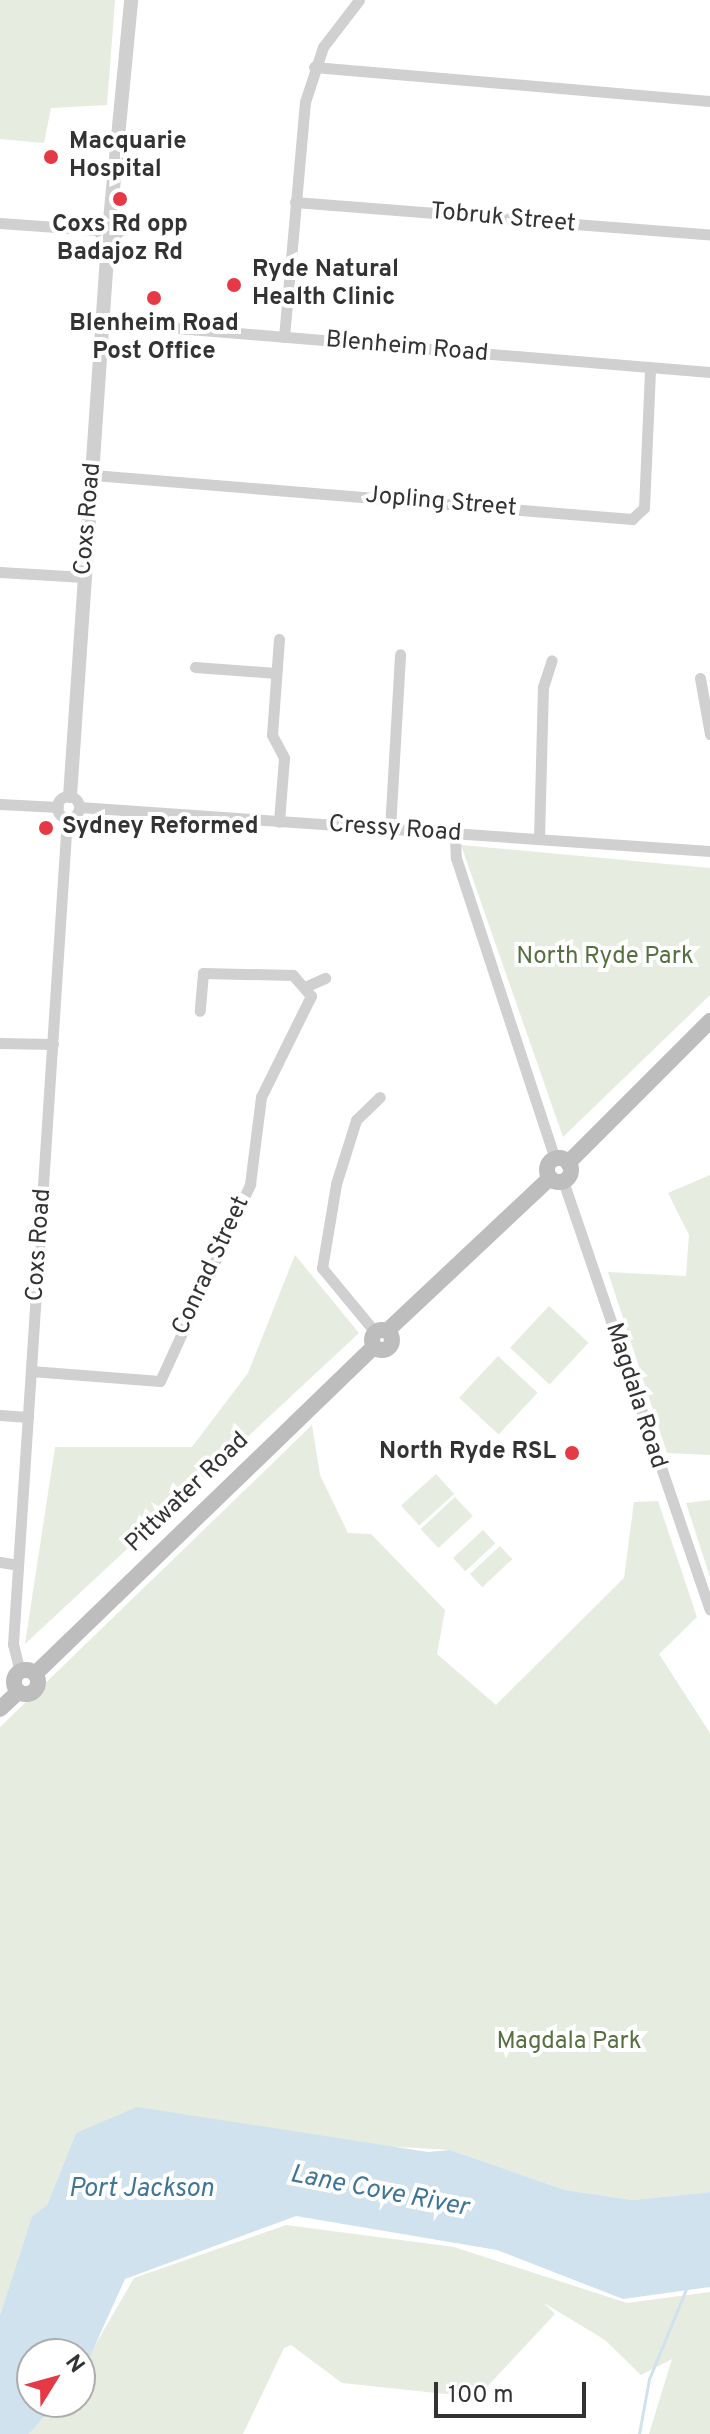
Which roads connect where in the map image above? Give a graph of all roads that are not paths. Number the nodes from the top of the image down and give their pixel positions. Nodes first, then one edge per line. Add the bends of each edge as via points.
1 (131, 0) edge
2 (359, 0) edge
3 (314, 67) junction
4 (710, 101) edge
5 (295, 202) junction
6 (0, 223) edge
7 (103, 235) junction
8 (710, 235) edge
9 (104, 322) junction
10 (284, 337) junction
11 (650, 369) junction
12 (710, 372) edge
13 (93, 475) junction
14 (0, 572) edge
15 (84, 577) junction
16 (279, 639) dead end
17 (400, 654) dead end
18 (552, 660) dead end
19 (195, 667) dead end
20 (276, 673) junction
21 (700, 678) dead end
22 (710, 734) edge
23 (75, 802) junction
24 (0, 804) edge
25 (58, 807) junction
26 (67, 818) junction
27 (279, 822) junction
28 (390, 829) junction
29 (455, 835) junction
30 (539, 839) junction
31 (710, 851) edge
32 (325, 978) dead end
33 (307, 986) junction
34 (200, 1011) dead end
35 (710, 1021) edge
36 (0, 1043) edge
37 (53, 1044) junction
38 (380, 1097) dead end
39 (562, 1161) junction
40 (556, 1180) junction
41 (379, 1337) junction
42 (31, 1371) junction
43 (0, 1415) edge
44 (28, 1417) junction
45 (0, 1562) edge
46 (18, 1565) junction
47 (710, 1610) edge
48 (27, 1673) junction
49 (0, 1709) edge

1 - 7 street, Coxs Road via 110,220 119,230
2 - 3 street via 337,24
3 - 4 street
3 - 5 street via 305,102
5 - 8 street, Tobruk Street
5 - 10 street
6 - 7 street
7 - 9 street, Coxs Road
9 - 10 street, Blenheim Road
9 - 13 street, Coxs Road
10 - 11 street, Blenheim Road
11 - 12 street, Blenheim Road
11 - 13 street, Jopling Street via 644,508 632,519
13 - 15 street, Coxs Road
14 - 15 street
15 - 23 street, Coxs Road
16 - 20 street
17 - 28 street
18 - 30 street via 543,687
19 - 20 street
20 - 27 street via 272,735 284,758
21 - 22 street
23 - 25 street
23 - 26 street
23 - 27 street, Cressy Road
24 - 25 street
25 - 26 street
26 - 37 street, Coxs Road
27 - 28 street, Cressy Road
28 - 29 street, Cressy Road
29 - 30 street, Cressy Road
29 - 39 street via 456,858
30 - 31 street, Cressy Road
32 - 33 street
33 - 34 street via 293,975 203,973
33 - 42 street, Conrad Street via 311,996 303,1019 261,1097 250,1184 160,1381
35 - 39 main road
36 - 37 street
37 - 42 street, Coxs Road
38 - 41 street via 356,1120 336,1184 322,1268
39 - 40 main road via 548,1167
40 - 41 main road, Pittwater Road
40 - 47 street, Magdala Road
41 - 48 main road, Pittwater Road
42 - 44 street, Coxs Road
43 - 44 street
44 - 46 street, Coxs Road
45 - 46 street
46 - 48 street, Coxs Road via 13,1644
48 - 49 main road, Pittwater Road via 36,1690 18,1692

